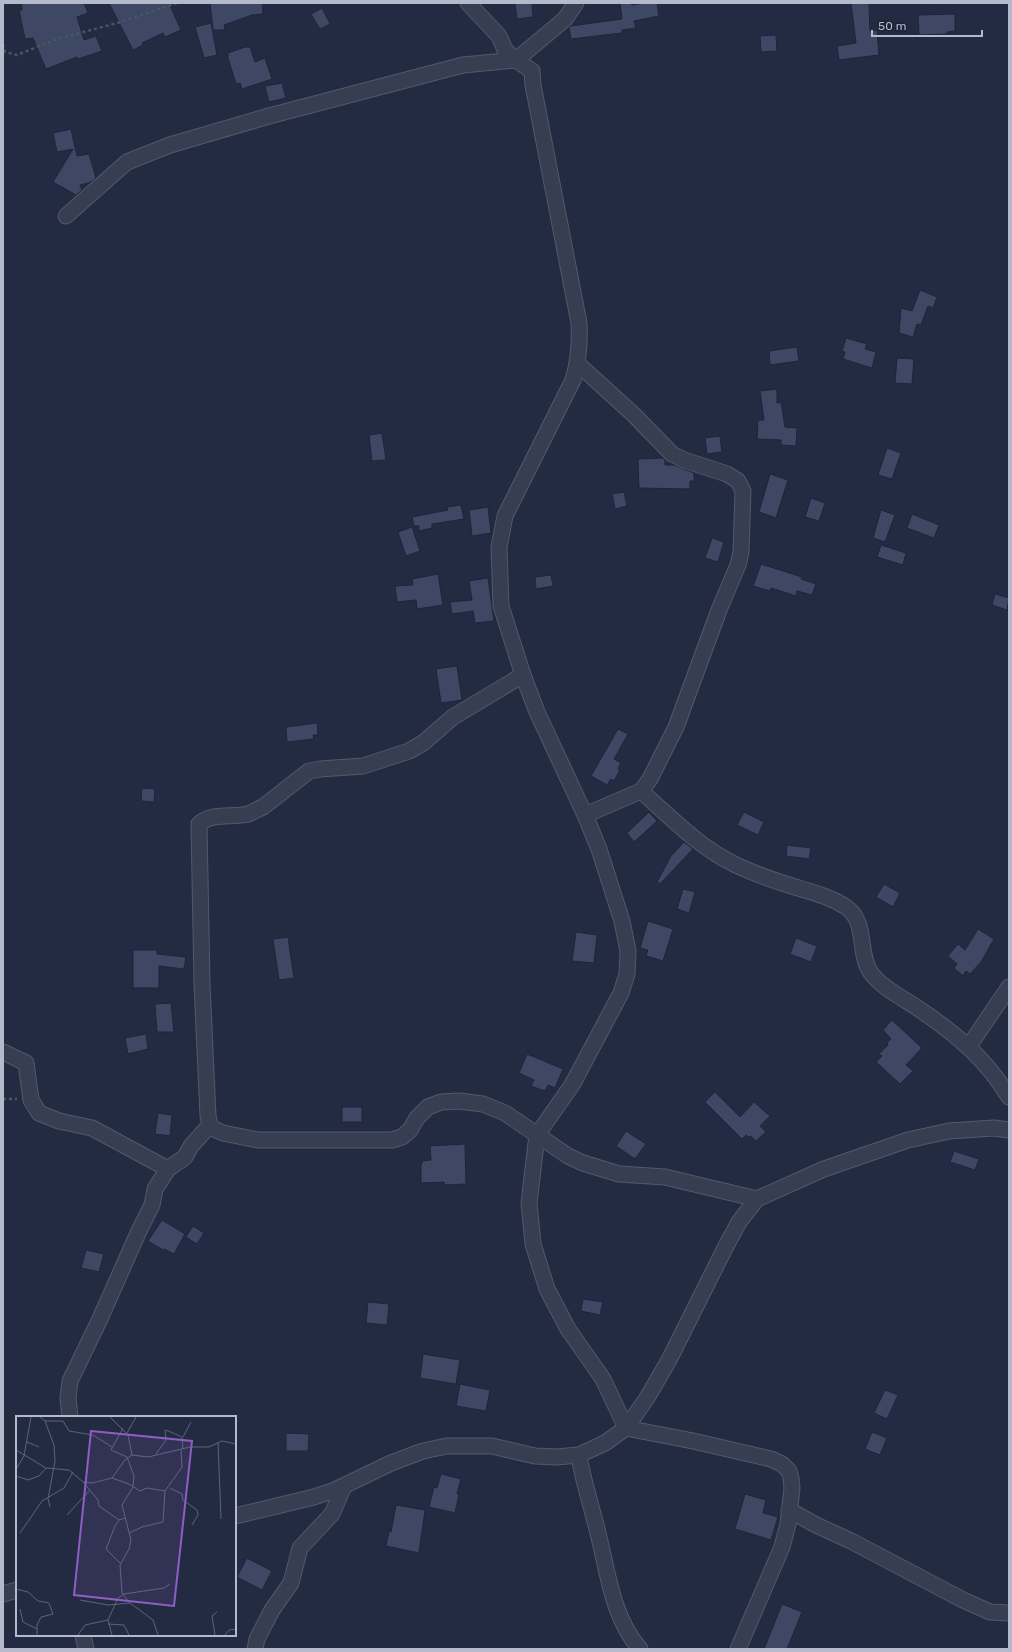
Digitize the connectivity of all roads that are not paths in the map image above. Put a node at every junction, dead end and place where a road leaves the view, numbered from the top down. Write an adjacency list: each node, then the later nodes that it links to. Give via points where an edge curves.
1 (468, 3): 3 (street, via 499,36 505,50)
2 (576, 3): 3 (street, via 565,19)
3 (516, 60): 4 (street, via 463,65 268,116 170,145 127,162); 5 (street, via 532,71 532,85 579,323)
4 (66, 216)
5 (578, 364): 6 (street, via 573,380 505,516 499,547 501,606); 7 (street, via 672,454 727,474 738,481 743,491 741,552 738,565 676,727 650,779)
6 (523, 676): 8 (street); 13 (street, via 453,718 410,751 363,766 309,771 255,811 248,814 210,817 199,824 202,984)
7 (641, 791): 8 (street); 10 (street, via 706,848 735,865 845,906 855,916 860,929 870,972 880,983 950,1030)
8 (585, 815): 15 (street, via 599,849 622,921 628,951 627,974 621,993 572,1085)
9 (1009, 987): 10 (street)
10 (969, 1046): 12 (street, via 987,1065)
11 (3, 1052): 16 (street, via 26,1063 31,1100 39,1113 59,1121 92,1128)
12 (1009, 1097)
13 (210, 1125): 15 (street, via 214,1130 258,1140 392,1140 402,1137 410,1130 428,1107 441,1102 459,1101 483,1104 505,1113); 16 (street, via 191,1146 185,1157)
14 (1009, 1130): 17 (street, via 994,1128 949,1131 908,1140 824,1169)
15 (537, 1135): 17 (street, via 568,1156 619,1174 665,1177); 19 (street, via 529,1203 533,1244 547,1289 568,1328 603,1379)
16 (168, 1169): 18 (street, via 155,1189 152,1205 70,1381)
17 (757, 1199): 19 (street, via 736,1229 669,1360)
18 (70, 1416)
19 (626, 1428): 20 (street, via 605,1443); 22 (street, via 771,1459 782,1464 789,1471 791,1478)
20 (579, 1456): 21 (street, via 535,1456 492,1446 447,1446 391,1462); 28 (street, via 615,1604 625,1627)
21 (344, 1486): 23 (street, via 314,1497); 30 (street, via 332,1514 300,1548 291,1583 269,1616 257,1639)
22 (789, 1510): 26 (street, via 963,1600 990,1612); 31 (street, via 782,1546)
23 (236, 1516)
24 (16, 1590): 25 (street)
25 (3, 1594)
26 (1009, 1613)
27 (83, 1636): 29 (street)
28 (639, 1648)
29 (86, 1649)
30 (256, 1649)
31 (738, 1649)

